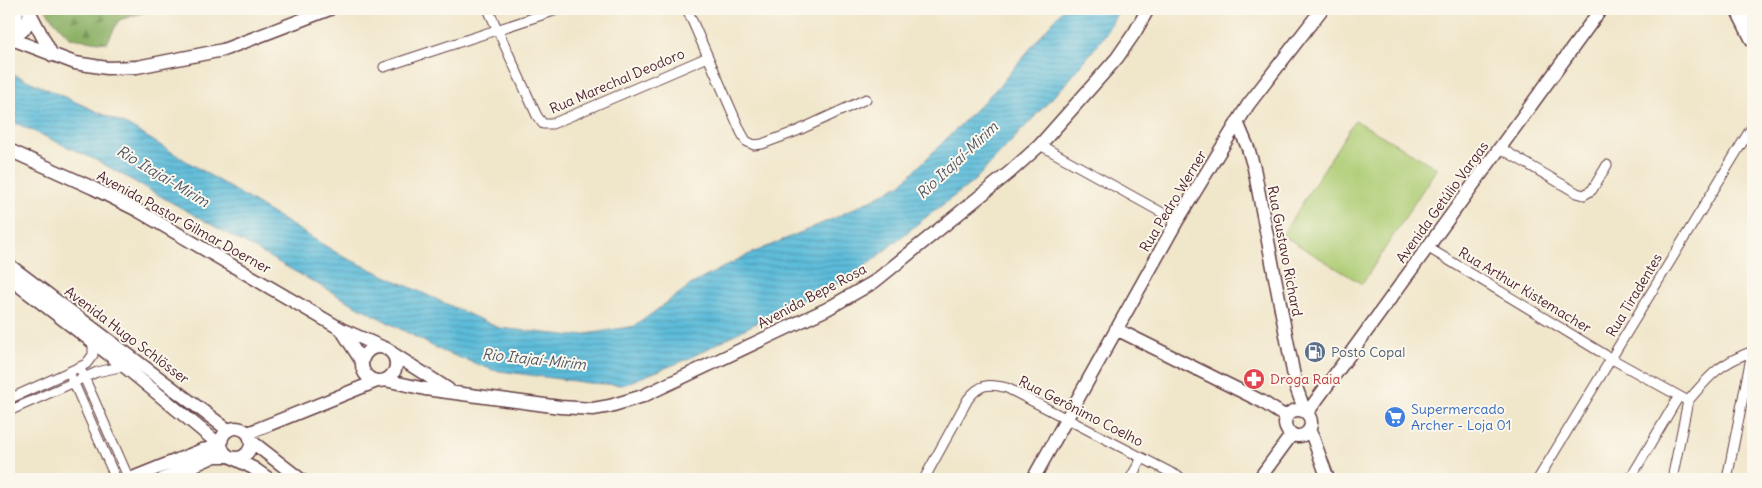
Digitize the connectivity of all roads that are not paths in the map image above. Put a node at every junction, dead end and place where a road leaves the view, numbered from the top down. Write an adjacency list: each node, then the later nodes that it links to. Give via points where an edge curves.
1 (330, 9): 13 (main road, via 223,50 137,67 91,67)
2 (488, 9): 10 (street, Rua Marechal Deodoro)
3 (560, 9): 10 (street)
4 (687, 9): 14 (street)
5 (1148, 9): 19 (main road, Avenida Bepe Rosa, via 1117,58)
6 (1322, 9): 17 (main road, Rua Pedro Werner)
7 (1602, 9): 20 (main road, Avenida Getúlio Vargas)
8 (1738, 9): 12 (main road)
9 (25, 10): 11 (main road); 13 (main road)
10 (498, 30): 14 (street, Rua Marechal Deodoro, via 537,116 547,125); 15 (street)
11 (9, 36): 13 (main road)
12 (1753, 39)
13 (52, 55)
14 (708, 57): 16 (street, via 741,132 746,141 754,145 797,131)
15 (384, 67)
16 (866, 99)
17 (1238, 122): 23 (main road, Rua Pedro Werner); 46 (main road, Rua Gustavo Richard, via 1254,168 1296,387 1303,406 1307,408)
18 (1753, 125): 32 (street, Rua Tiradentes)
19 (1040, 145): 23 (street); 40 (main road, Avenida Bepe Rosa, via 867,286 643,396 610,406 579,409)
20 (1500, 148): 22 (street, via 1584,195 1592,190); 24 (main road, Avenida Getúlio Vargas)
21 (9, 150): 27 (main road, Avenida Pastor Gilmar Doerner, via 137,210)
22 (1607, 165)
23 (1177, 221): 28 (main road, Rua Pedro Werner)
24 (1427, 247): 32 (street, Rua Arthur Kistemacher); 46 (main road, Avenida Getúlio Vargas)
25 (9, 265): 48 (main road, Avenida Hugo Schlösser)
26 (9, 278): 29 (main road, Avenida Hugo Schlösser)
27 (341, 329): 30 (main road, Avenida Pastor Gilmar Doerner); 33 (main road, Avenida Pastor Gilmar Doerner)
28 (1116, 329): 46 (main road, via 1260,401); 47 (main road, Rua Pedro Werner)
29 (93, 341): 34 (main road, Avenida Hugo Schlösser); 35 (street, via 92,355)
30 (387, 350): 33 (main road, via 371,349 363,357); 38 (main road, via 396,361 389,378); 40 (main road, Avenida Bepe Rosa)
31 (1753, 352): 44 (street, via 1710,374); 68 (street)
32 (1612, 359): 42 (street, Rua Arthur Kistemacher); 65 (street, Rua Tiradentes)
33 (362, 365): 38 (main road, via 367,377); 41 (main road, via 354,382)
34 (124, 366): 37 (street); 52 (main road, Avenida Hugo Schlösser)
35 (80, 368): 36 (street); 37 (street)
36 (69, 372): 39 (street); 43 (street)
37 (84, 378): 39 (street); 55 (street)
38 (381, 380): 40 (main road, Avenida Bepe Rosa); 41 (main road)
39 (73, 382): 45 (street); 54 (street)
40 (452, 392)
41 (340, 396): 51 (main road)
42 (1679, 396): 44 (street, Rua Arthur Kistemacher); 66 (street)
43 (9, 399)
44 (1688, 401): 67 (street)
45 (9, 411)
46 (1300, 412): 49 (main road, via 1311,423); 50 (main road, via 1286,427)
47 (1067, 419): 53 (street, Rua Gerônimo Coelho); 59 (street, Rua Gerônimo Coelho, via 1007,388 995,385 980,388 968,399); 60 (main road, Rua Pedro Werner)
48 (228, 430): 51 (main road, via 244,430); 52 (main road, via 222,436)
49 (1309, 430): 50 (main road, via 1301,436); 64 (main road)
50 (1292, 434): 63 (main road)
51 (249, 437): 52 (main road, via 251,446 247,454 240,458); 58 (main road)
52 (226, 452): 55 (main road, via 202,450); 56 (main road); 57 (main road, Avenida Hugo Schlösser)
53 (1142, 458): 61 (street); 62 (street, Rua Gerônimo Coelho)
54 (116, 479)
55 (129, 479)
56 (163, 479)
57 (269, 479)
58 (300, 479)
59 (924, 479)
60 (1033, 479)
61 (1130, 479)
62 (1183, 479)
63 (1259, 479)
64 (1328, 479)
65 (1538, 479)
66 (1630, 479)
67 (1672, 479)
68 (1727, 479)

